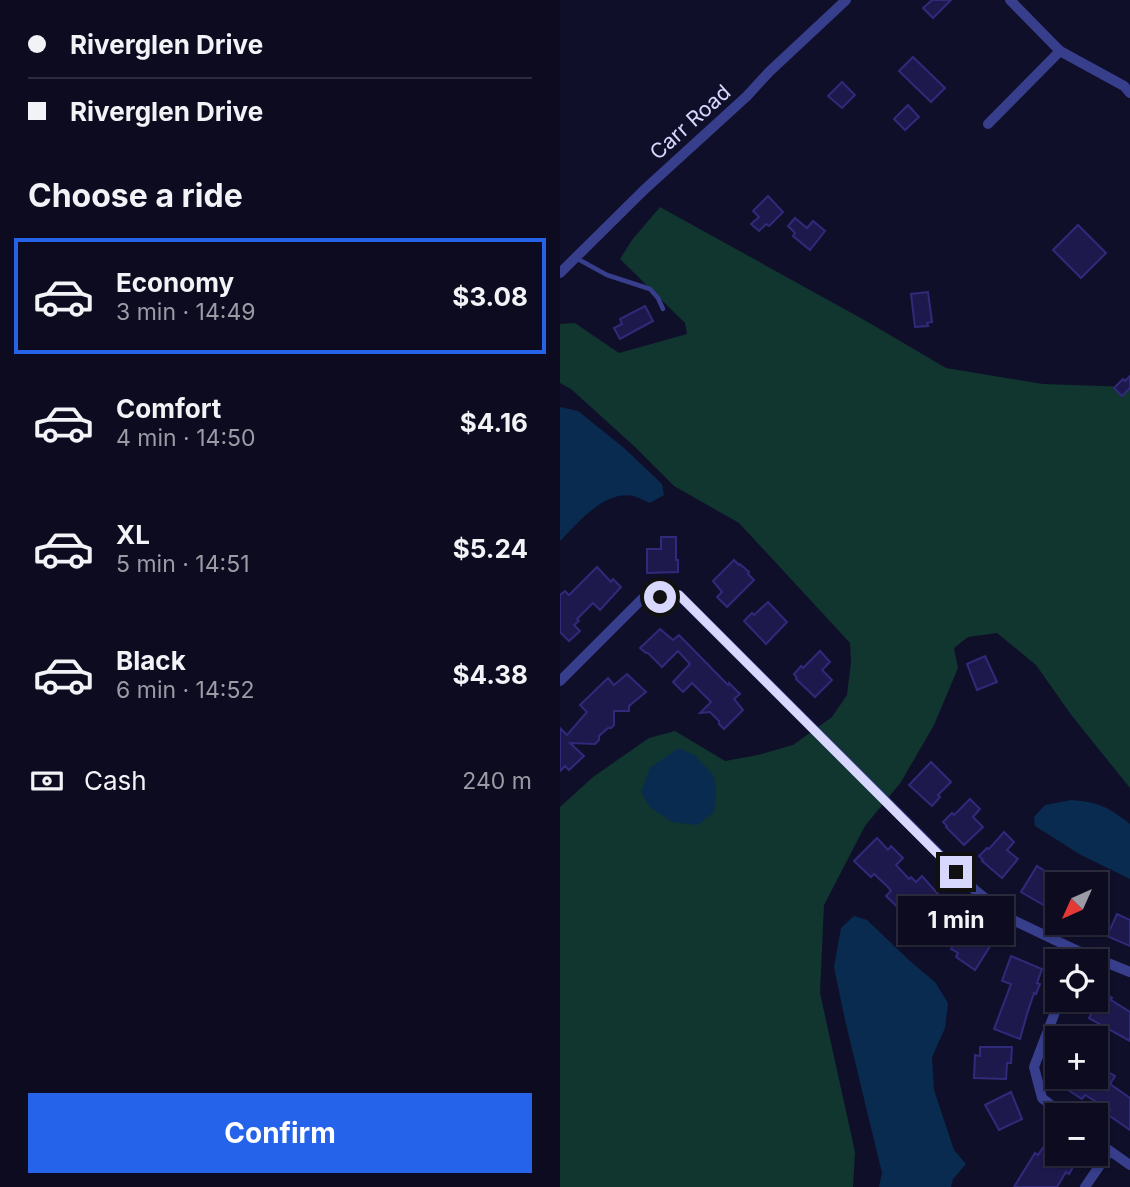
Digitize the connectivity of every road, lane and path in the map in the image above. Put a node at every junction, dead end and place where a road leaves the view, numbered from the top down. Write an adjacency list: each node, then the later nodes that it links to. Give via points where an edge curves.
1 (846, 0): 6 (street, Carr Road)
2 (1010, 0): 3 (street)
3 (1060, 51): 4 (street); 5 (street)
4 (1130, 93)
5 (988, 124)
6 (575, 257): 7 (street, Carr Road); 8 (lane, via 607,275 650,289)
7 (560, 272)
8 (663, 309)
9 (560, 681): 10 (street, via 642,599 679,595 975,891)
10 (1064, 949)
11 (1108, 965): 12 (street)
12 (1130, 972)
13 (1055, 1012): 14 (street, via 1034,1067 1042,1098)
14 (1048, 1103)
15 (1109, 1152): 16 (street); 17 (street)
16 (1130, 1165)
17 (1085, 1187)

